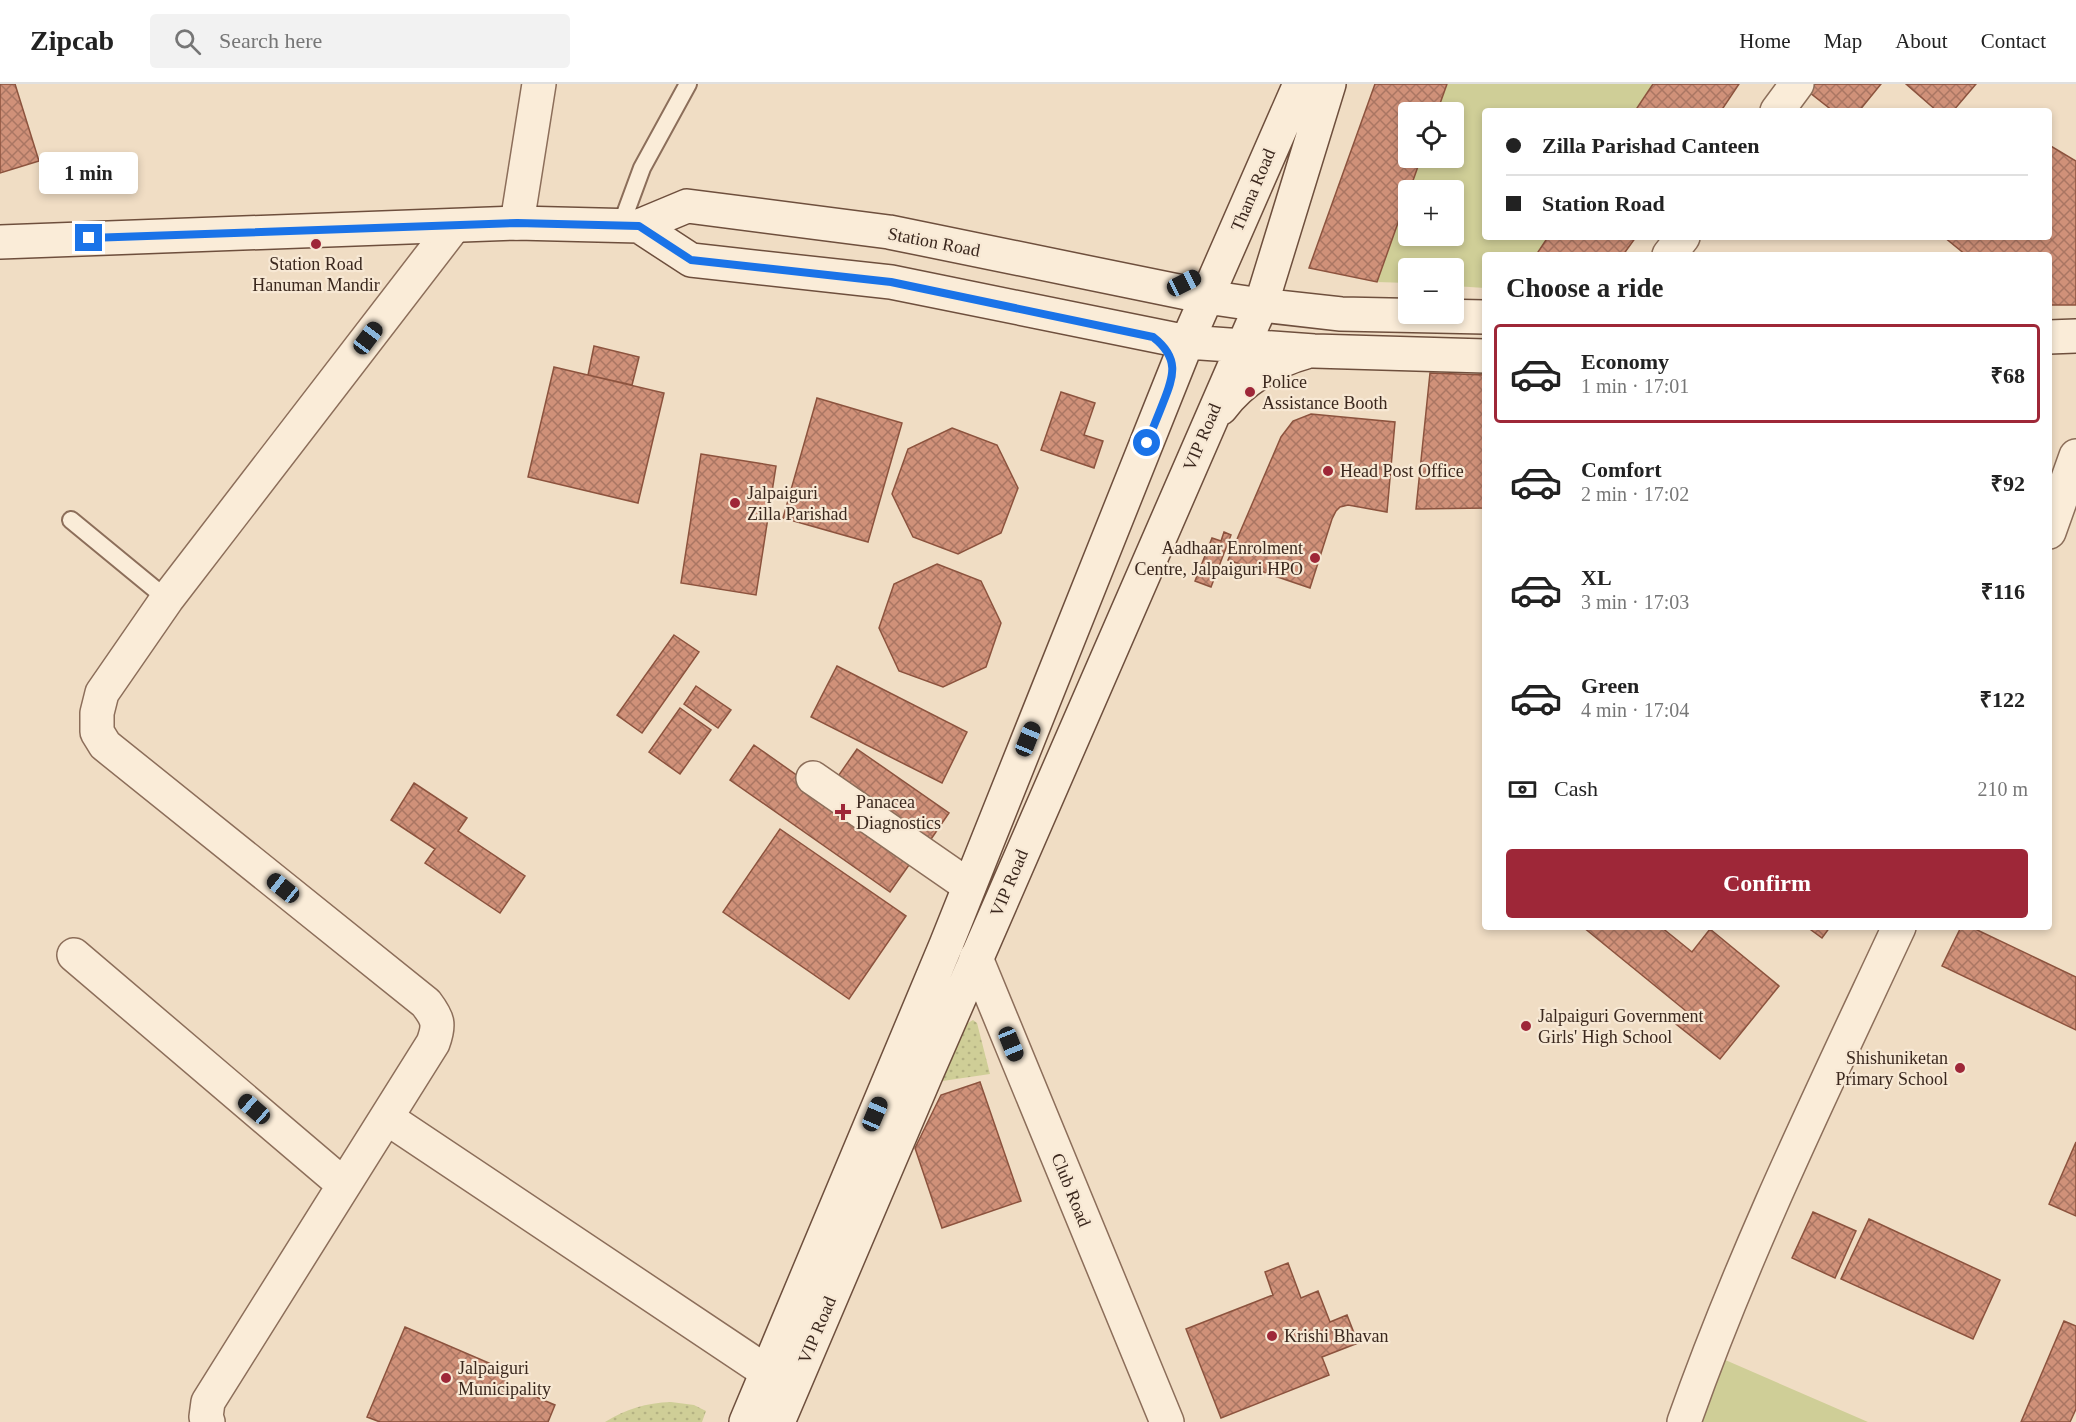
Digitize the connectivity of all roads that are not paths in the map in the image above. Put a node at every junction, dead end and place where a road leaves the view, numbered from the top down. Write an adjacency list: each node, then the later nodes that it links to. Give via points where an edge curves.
1 (539, 84): 7 (street)
2 (688, 84): 9 (lane, via 642,168)
3 (1299, 84): 12 (street, Thana Road)
4 (1329, 84): 14 (street, Thana Road)
5 (1797, 84): 6 (street)
6 (1779, 108)
7 (517, 223): 8 (street, Station Road); 9 (street, Station Road)
8 (454, 226): 11 (street, Station Road); 30 (street)
9 (630, 226): 15 (street, Station Road, via 687,207 889,232); 19 (street, via 691,260 891,282)
10 (1681, 240): 13 (street)
11 (0, 242)
12 (1228, 249): 15 (street, via 1195,277); 16 (street, Thana Road)
13 (1671, 252)
14 (1276, 256): 16 (street, Thana Road); 17 (street, via 1275,280 1281,292 1301,309)
15 (1164, 288): 16 (street, Station Road)
16 (1233, 300): 17 (street, Station Road); 22 (street); 22 (street)
17 (1314, 311): 18 (street, Station Road)
18 (1482, 317)
19 (1142, 333): 22 (street); 25 (street, via 1161,343 1173,365)
20 (2076, 336): 21 (street)
21 (2052, 337)
22 (1214, 344): 23 (street); 25 (street, VIP Road); 26 (street, VIP Road)
23 (1314, 351): 24 (street); 26 (street, via 1291,356 1251,378 1227,399)
24 (1482, 356)
25 (1173, 379): 32 (street, VIP Road)
26 (1196, 452): 36 (street, VIP Road)
27 (2076, 456): 29 (street)
28 (71, 520): 30 (lane)
29 (2052, 524)
30 (167, 599): 37 (street, via 102,693 97,732 105,745 426,1003 436,1016 438,1030 433,1043)
31 (813, 778): 32 (street)
32 (969, 886): 34 (street, VIP Road)
33 (1898, 930): 44 (street, via 1799,1142 1712,1344)
34 (946, 945): 36 (street); 39 (street, VIP Road)
35 (74, 955): 38 (street)
36 (976, 958): 42 (street, VIP Road); 43 (street, Club Road)
37 (387, 1118): 38 (street); 39 (street)
38 (344, 1185): 40 (street, via 208,1402)
39 (767, 1371): 41 (street, VIP Road)
40 (208, 1422)
41 (746, 1422)
42 (778, 1422)
43 (1167, 1422)
44 (1684, 1422)

